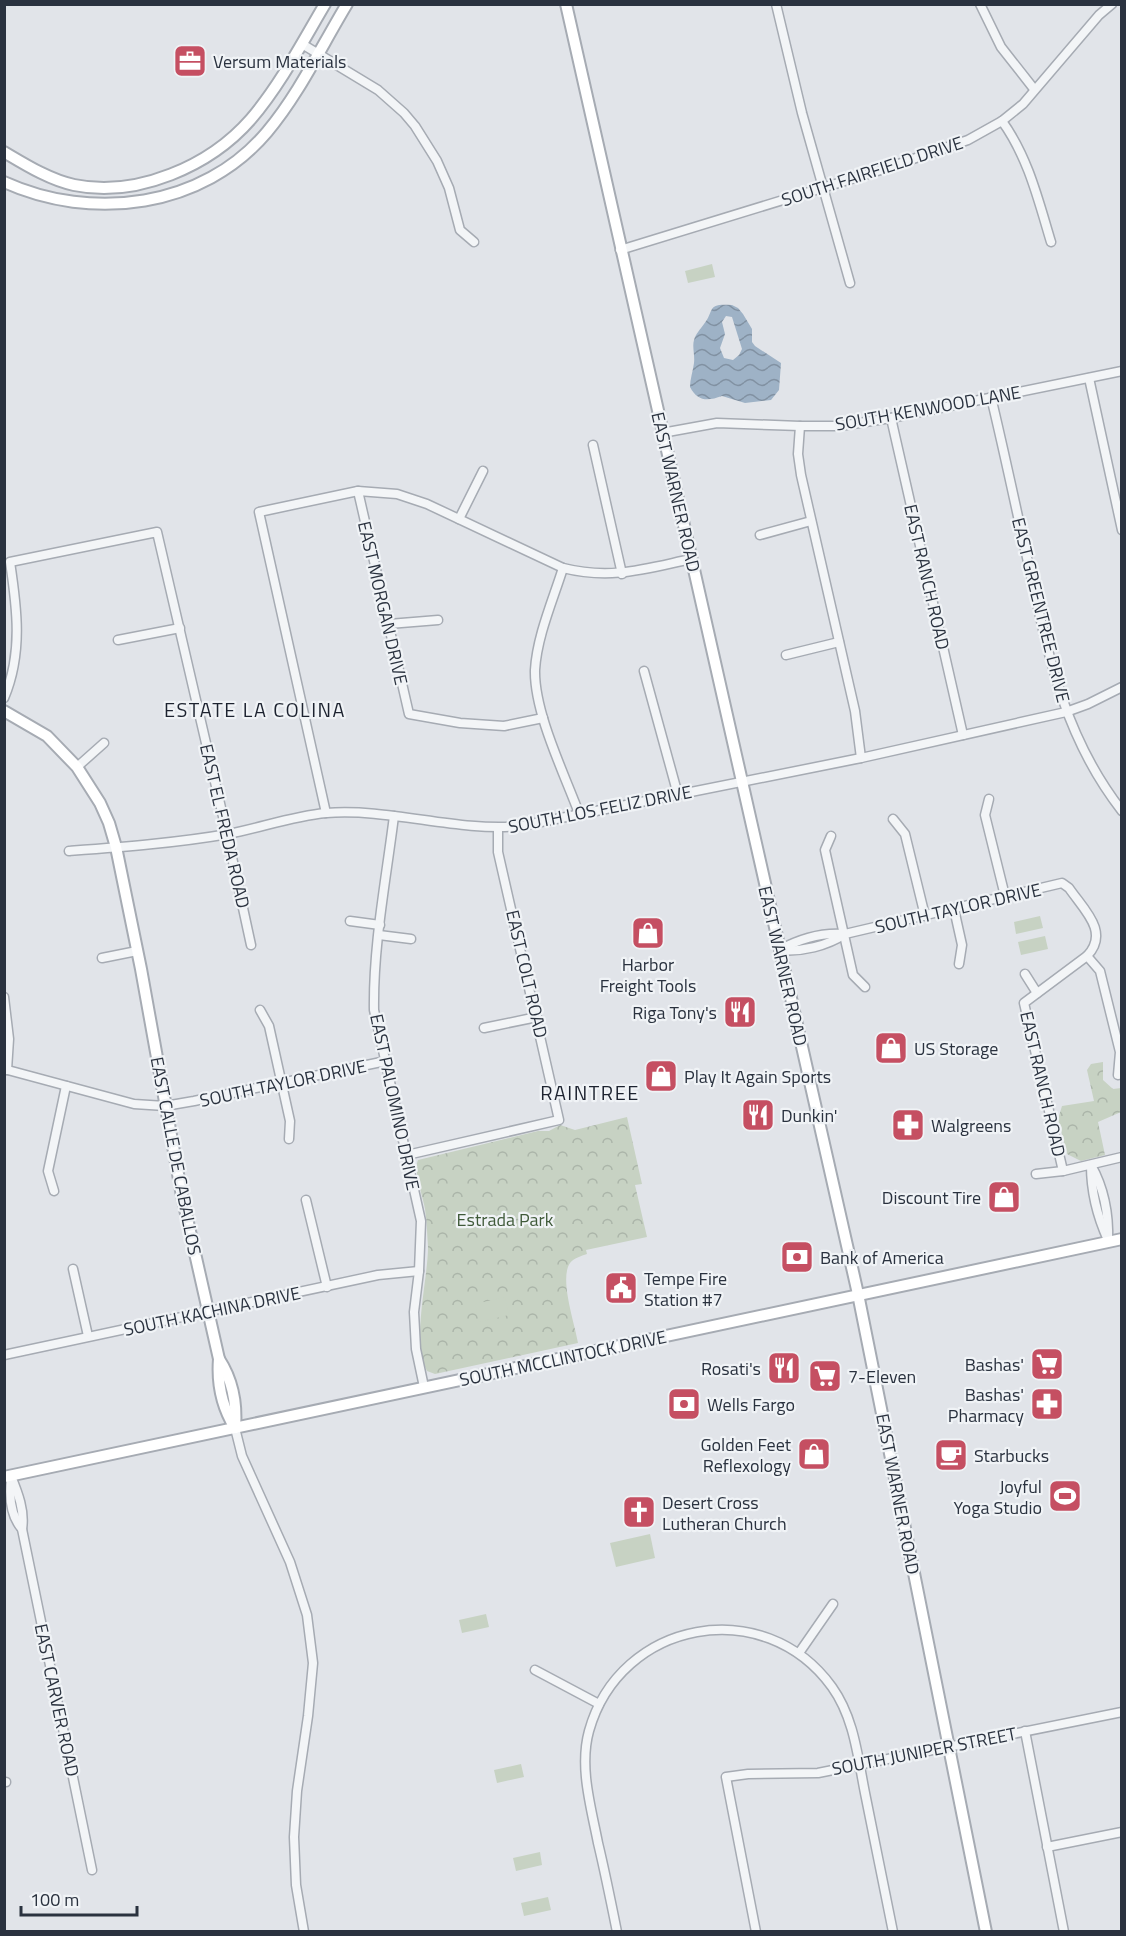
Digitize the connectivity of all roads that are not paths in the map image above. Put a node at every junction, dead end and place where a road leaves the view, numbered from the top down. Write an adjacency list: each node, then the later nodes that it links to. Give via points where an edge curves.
1 (325, 4): 9 (main road)
2 (347, 4): 10 (main road)
3 (559, 4): 8 (main road)
4 (566, 4): 8 (main road, EAST WARNER ROAD)
5 (776, 4): 15 (street)
6 (980, 4): 11 (street, via 1001,48)
7 (1112, 4): 11 (street, SOUTH FAIRFIELD DRIVE)
8 (571, 26): 18 (main road, EAST WARNER ROAD)
9 (302, 44): 10 (street); 13 (main road, via 249,121 204,158 158,179 123,186 74,185)
10 (319, 54): 14 (main road, via 282,112 251,149 230,167 194,186 153,199 103,205 70,203); 16 (street, via 378,90 415,126 449,188 460,230)
11 (1034, 89): 12 (street, SOUTH FAIRFIELD DRIVE)
12 (1002, 121): 15 (street, SOUTH FAIRFIELD DRIVE, via 930,155); 17 (street, via 1031,174)
13 (4, 152)
14 (4, 182)
15 (824, 187): 18 (street, SOUTH FAIRFIELD DRIVE); 19 (street)
16 (474, 242)
17 (1051, 242)
18 (620, 250): 25 (main road, EAST WARNER ROAD)
19 (850, 283)
20 (1122, 371): 21 (street, SOUTH KENWOOD LANE)
21 (1089, 378): 22 (street, SOUTH KENWOOD LANE); 31 (street)
22 (992, 397): 23 (street, SOUTH KENWOOD LANE); 46 (street, EAST GREENTREE DRIVE, via 1048,656)
23 (891, 418): 24 (street, SOUTH KENWOOD LANE, via 840,426); 48 (street, EAST RANCH ROAD)
24 (800, 426): 25 (street, SOUTH KENWOOD LANE, via 717,423); 30 (street, via 798,454)
25 (662, 433): 33 (main road, EAST WARNER ROAD)
26 (593, 445): 35 (street)
27 (483, 471): 29 (street)
28 (358, 491): 29 (street, via 397,495); 37 (street, EAST MORGAN DRIVE); 56 (street, via 259,512)
29 (459, 519): 34 (street)
30 (812, 521): 32 (street); 40 (street)
31 (1122, 530)
32 (760, 535)
33 (691, 560): 35 (street); 52 (main road, EAST WARNER ROAD)
34 (563, 568): 35 (street); 47 (street, via 535,668)
35 (622, 574)
36 (438, 620): 37 (street)
37 (388, 624): 47 (street, EAST MORGAN DRIVE, via 408,714 504,726)
38 (180, 628): 39 (street); 44 (street, EAST EL FREDA ROAD, via 157,532 10,562 17,611 17,650); 61 (street, EAST EL FREDA ROAD)
39 (118, 640)
40 (839, 642): 41 (street); 50 (street)
41 (786, 655)
42 (644, 670): 53 (street)
43 (1122, 687): 46 (street, SOUTH LOS FELIZ DRIVE)
44 (4, 698)
45 (4, 711): 51 (main road, EAST CALLE DE CABALLOS, via 47,736)
46 (1066, 711): 48 (street, SOUTH LOS FELIZ DRIVE); 55 (street, EAST GREENTREE DRIVE, via 1096,775)
47 (543, 718): 58 (street)
48 (963, 735): 50 (street, SOUTH LOS FELIZ DRIVE)
49 (104, 743): 51 (street)
50 (861, 758): 52 (street, SOUTH LOS FELIZ DRIVE)
51 (76, 767): 63 (main road, EAST CALLE DE CABALLOS, via 100,803)
52 (741, 781): 53 (street, SOUTH LOS FELIZ DRIVE); 74 (main road, EAST WARNER ROAD)
53 (678, 795): 58 (street, SOUTH LOS FELIZ DRIVE)
54 (989, 799): 65 (street, via 985,815)
55 (1122, 811)
56 (326, 813): 57 (street, SOUTH LOS FELIZ DRIVE); 61 (street, SOUTH LOS FELIZ DRIVE)
57 (394, 816): 60 (street, SOUTH LOS FELIZ DRIVE); 69 (street, EAST PALOMINO DRIVE)
58 (580, 816): 60 (street, SOUTH LOS FELIZ DRIVE)
59 (893, 819): 67 (street, via 905,834)
60 (498, 828): 84 (street, EAST COLT ROAD, via 498,852)
61 (228, 834): 63 (street, SOUTH LOS FELIZ DRIVE); 73 (street, EAST EL FREDA ROAD)
62 (831, 836): 71 (street, via 825,850)
63 (117, 847): 64 (street, SOUTH LOS FELIZ DRIVE); 75 (main road, EAST CALLE DE CABALLOS)
64 (69, 850)
65 (1005, 896): 66 (street, SOUTH TAYLOR DRIVE); 76 (street, SOUTH TAYLOR DRIVE, via 1062,883 1069,888 1097,930 1097,942)
66 (954, 909): 67 (street, SOUTH TAYLOR DRIVE); 78 (street, via 962,945)
67 (925, 916): 71 (street, SOUTH TAYLOR DRIVE)
68 (350, 921): 69 (street)
69 (380, 925): 70 (street, EAST PALOMINO DRIVE)
70 (379, 934): 72 (street); 86 (street, EAST PALOMINO DRIVE, via 374,1011)
71 (845, 934): 74 (street, SOUTH TAYLOR DRIVE, via 821,935); 80 (street, via 854,975)
72 (411, 939)
73 (251, 945)
74 (779, 950): 105 (main road, EAST WARNER ROAD)
75 (137, 951): 77 (street); 91 (main road, EAST CALLE DE CABALLOS)
76 (1087, 956): 81 (street, EAST RANCH ROAD); 88 (street, via 1100,971 1120,1052)
77 (102, 958)
78 (959, 964)
79 (1025, 974): 81 (street)
80 (865, 987)
81 (1037, 993): 96 (street, EAST RANCH ROAD, via 1024,1003)
82 (4, 997): 87 (street, via 9,1039)
83 (260, 1010): 89 (street, via 269,1026)
84 (537, 1017): 85 (street); 93 (street, EAST COLT ROAD, via 559,1120)
85 (484, 1028)
86 (386, 1062): 89 (street, SOUTH TAYLOR DRIVE); 93 (street, EAST PALOMINO DRIVE)
87 (6, 1069): 90 (street, SOUTH TAYLOR DRIVE)
88 (1118, 1075)
89 (281, 1083): 91 (street, SOUTH TAYLOR DRIVE); 92 (street, via 290,1121)
90 (66, 1086): 91 (street, SOUTH TAYLOR DRIVE, via 116,1100); 98 (street, via 48,1171)
91 (165, 1106): 106 (main road, EAST CALLE DE CABALLOS)
92 (289, 1138)
93 (407, 1155): 103 (street, EAST PALOMINO DRIVE, via 421,1221)
94 (1122, 1157): 95 (street)
95 (1091, 1165): 96 (street); 101 (street, EAST RANCH ROAD, via 1091,1182)
96 (1063, 1171): 97 (street)
97 (1036, 1174)
98 (54, 1191)
99 (306, 1200): 104 (street)
100 (1122, 1239): 101 (main road, SOUTH MCCLINTOCK DRIVE)
101 (1108, 1242): 105 (main road, SOUTH MCCLINTOCK DRIVE)
102 (73, 1269): 107 (street)
103 (419, 1271): 104 (street, SOUTH KACHINA DRIVE, via 378,1275); 109 (street, EAST PALOMINO DRIVE, via 414,1312)
104 (327, 1287): 106 (street, SOUTH KACHINA DRIVE)
105 (858, 1294): 109 (main road, SOUTH MCCLINTOCK DRIVE); 118 (main road, EAST WARNER ROAD)
106 (208, 1311): 107 (street, SOUTH KACHINA DRIVE); 110 (main road, EAST CALLE DE CABALLOS, via 225,1412)
107 (88, 1336): 108 (street, SOUTH KACHINA DRIVE)
108 (4, 1355)
109 (424, 1388): 110 (main road, SOUTH MCCLINTOCK DRIVE)
110 (235, 1428): 111 (main road, SOUTH MCCLINTOCK DRIVE); 123 (street, via 242,1456 290,1562 307,1615 313,1663 294,1837 296,1885)
111 (8, 1477): 122 (street, EAST CARVER ROAD)
112 (833, 1604): 113 (street)
113 (799, 1653): 115 (street, via 769,1638 735,1629 699,1632 669,1640 644,1653 619,1675); 119 (street, via 831,1686 851,1720)
114 (535, 1670): 115 (street)
115 (599, 1704): 124 (street, via 585,1760)
116 (1122, 1712): 117 (street, SOUTH JUNIPER STREET)
117 (1025, 1731): 118 (street, SOUTH JUNIPER STREET); 121 (street)
118 (948, 1747): 119 (street, SOUTH JUNIPER STREET); 127 (main road, EAST WARNER ROAD)
119 (859, 1764): 125 (street, SOUTH JUNIPER STREET, via 818,1773 726,1777); 126 (street)
120 (1122, 1832): 121 (street)
121 (1047, 1848): 128 (street)
122 (92, 1870)
123 (304, 1932)
124 (617, 1932)
125 (756, 1932)
126 (893, 1932)
127 (986, 1932)
128 (1064, 1932)

